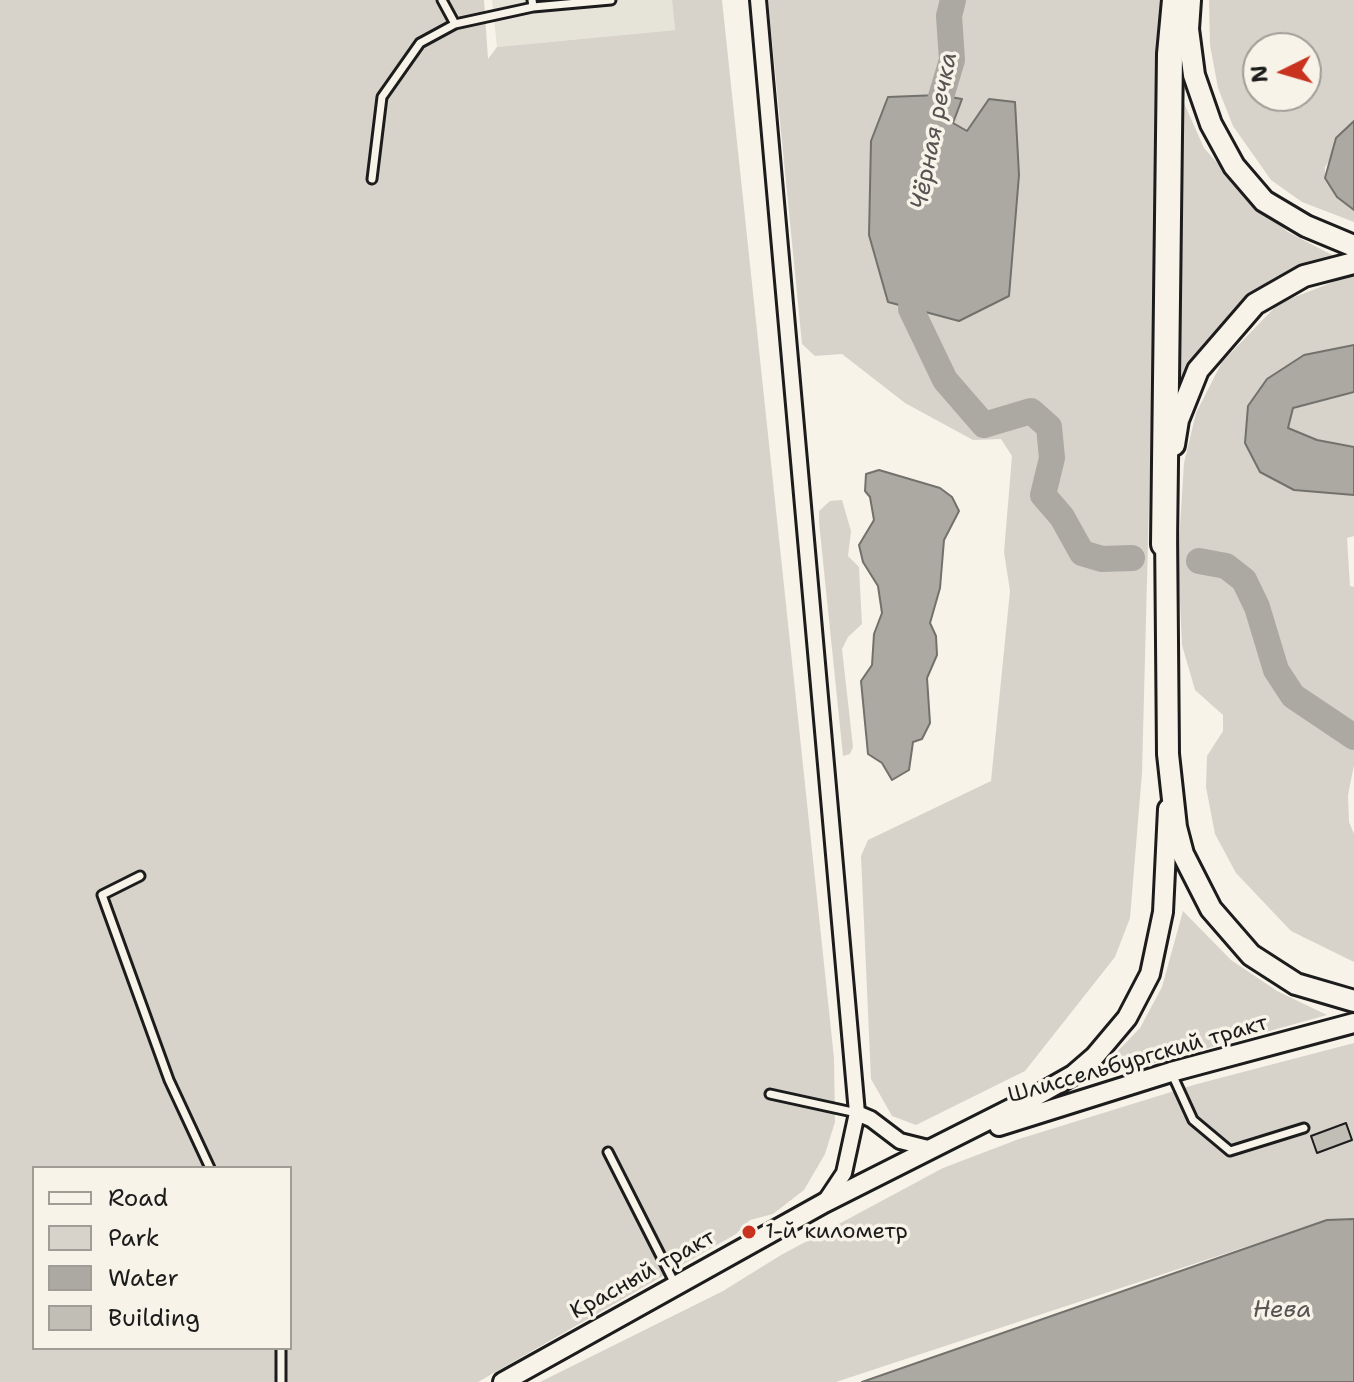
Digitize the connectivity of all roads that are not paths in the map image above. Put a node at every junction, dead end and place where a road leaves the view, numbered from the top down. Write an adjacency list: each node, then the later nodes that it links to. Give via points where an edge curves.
1 (442, 0): 7 (lane)
2 (611, 0): 6 (lane)
3 (758, 0): 18 (street)
4 (1175, 0): 11 (highway)
5 (1190, 0): 9 (main road, via 1194,75 1211,124 1234,166 1264,201)
6 (533, 3): 7 (lane)
7 (455, 24): 8 (lane, via 420,43 382,97)
8 (372, 179)
9 (1354, 246)
10 (1354, 263): 11 (main road, via 1304,276 1255,304 1198,370 1178,420)
11 (1164, 544): 12 (main road)
12 (1168, 754): 14 (main road, via 1183,854 1199,891 1228,933 1296,984); 20 (main road, via 1163,912 1140,997 1114,1037 1073,1075)
13 (140, 876): 22 (lane, via 102,895 169,1080)
14 (1354, 1001)
15 (1354, 1023): 16 (main road, Шлиссельбургский тракт)
16 (1171, 1072): 19 (lane, via 1193,1120 1230,1151); 20 (main road, Шлиссельбургский тракт)
17 (770, 1094): 18 (lane)
18 (857, 1113): 20 (street, via 900,1141); 23 (street, via 844,1173)
19 (1304, 1128)
20 (934, 1148): 23 (main road, Красный тракт)
21 (608, 1152): 24 (lane)
22 (209, 1166)
23 (824, 1203): 24 (main road, Красный тракт)
24 (675, 1284): 27 (main road, Красный тракт)
25 (281, 1350): 26 (lane)
26 (281, 1382)
27 (503, 1382)

